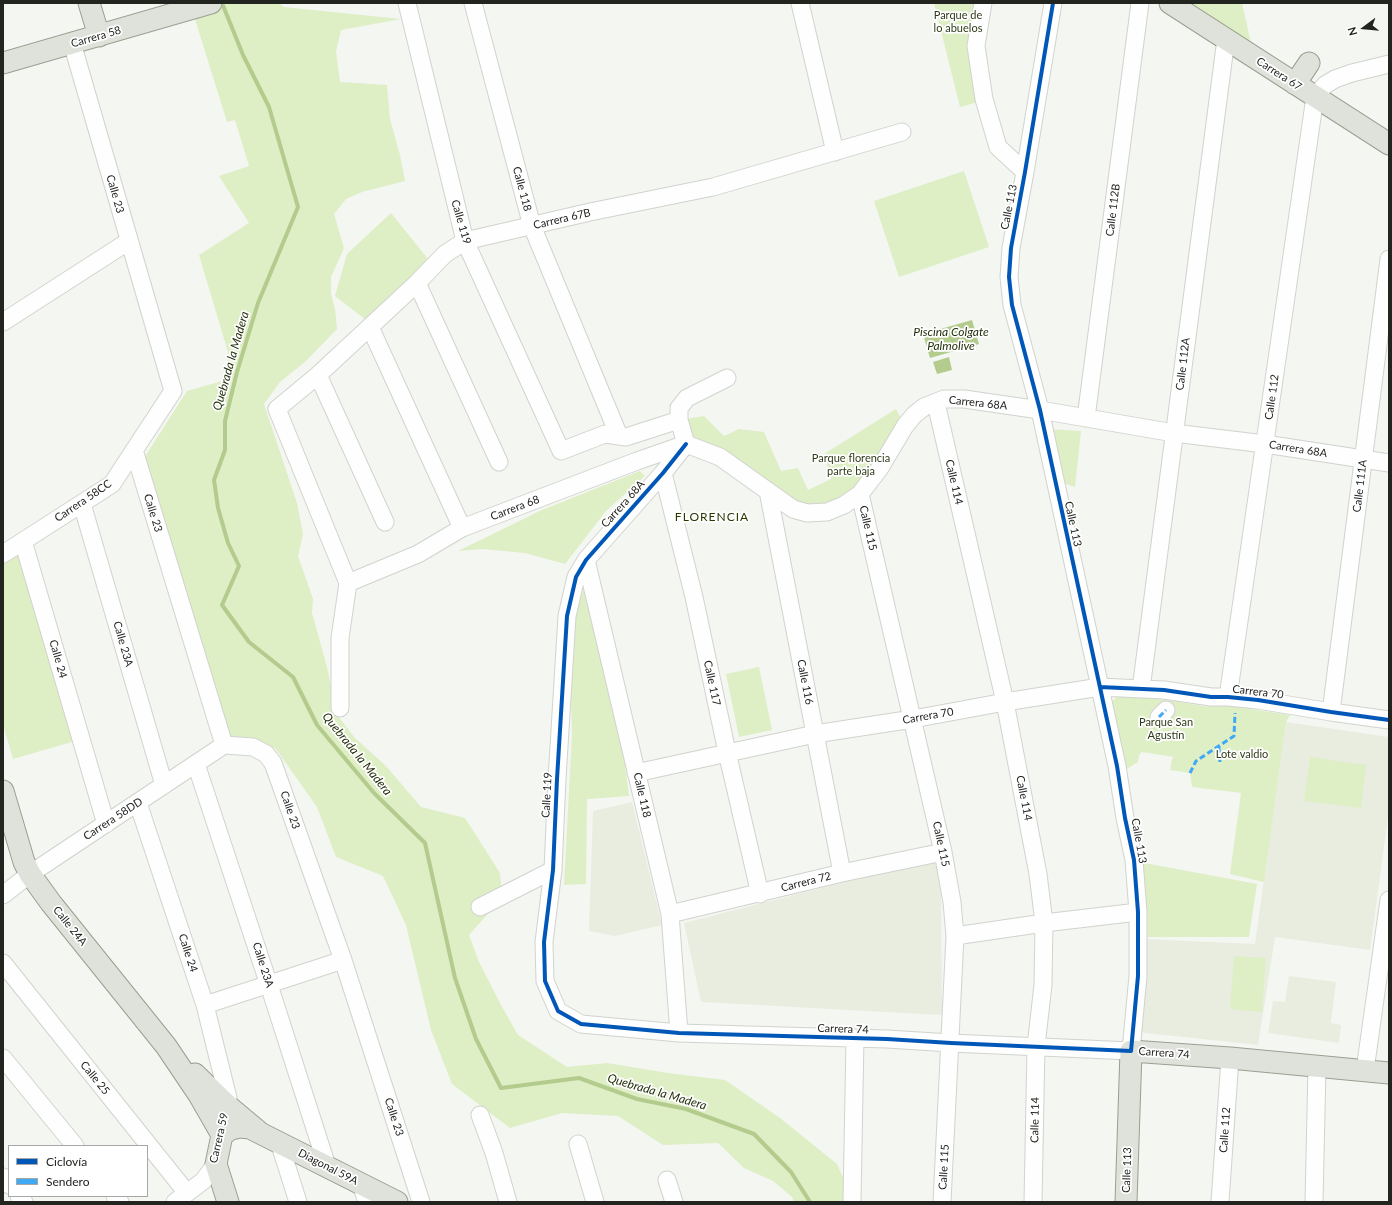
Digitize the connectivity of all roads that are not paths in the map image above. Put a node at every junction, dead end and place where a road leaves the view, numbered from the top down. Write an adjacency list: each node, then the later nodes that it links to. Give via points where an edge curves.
1 (89, 3): 10 (main road)
2 (212, 3): 10 (main road, Carrera 58)
3 (407, 3): 24 (street, Calle 119)
4 (473, 3): 22 (street, Calle 118)
5 (800, 3): 20 (street)
6 (983, 3): 21 (street, via 976,46 984,100 998,147)
7 (1053, 3): 21 (street, Calle 113)
8 (1140, 3): 35 (street, Calle 112B)
9 (1170, 3): 11 (main road, Carrera 67)
10 (99, 36): 12 (main road, Carrera 58)
11 (1226, 39): 16 (main road, Carrera 67); 36 (street, Calle 112A)
12 (72, 43): 14 (main road, Carrera 58); 23 (street, Calle 23)
13 (1302, 60): 16 (main road)
14 (3, 63)
15 (1389, 64): 17 (street, via 1335,79 1325,85)
16 (1290, 80): 17 (main road, Carrera 67)
17 (1315, 97): 19 (main road, Carrera 67); 39 (street, Calle 112)
18 (902, 132): 20 (street, Carrera 67B)
19 (1389, 144)
20 (835, 152): 22 (street, Carrera 67B, via 714,186)
21 (1025, 172): 33 (street, Calle 113, via 1011,248 1009,277 1012,305)
22 (532, 226): 24 (street, Carrera 67B); 37 (street, Calle 118)
23 (129, 241): 27 (street); 31 (street, Calle 23)
24 (465, 241): 26 (street, Carrera 67B, via 445,254); 37 (street, Calle 119, via 561,451 605,434)
25 (1389, 259): 41 (street, Calle 111A)
26 (417, 283): 28 (street, Carrera 67B); 42 (street)
27 (3, 322)
28 (370, 327): 29 (street, Carrera 67B); 49 (street)
29 (318, 375): 48 (street); 54 (street, Carrera 67B, via 277,409)
30 (727, 378): 34 (street, via 687,398)
31 (173, 392): 40 (street, Carrera 58CC)
32 (936, 402): 33 (street, Carrera 68A, via 944,399 964,399); 46 (street, Carrera 68A, via 914,415); 58 (street, Calle 114)
33 (1040, 410): 35 (street, Carrera 68A); 55 (street, Calle 113)
34 (679, 414): 37 (street, via 626,437); 38 (street)
35 (1086, 418): 36 (street, Carrera 68A)
36 (1174, 433): 39 (street, Carrera 68A); 56 (street, Calle 112A)
37 (619, 436)
38 (686, 444): 44 (street, Carrera 68A); 45 (street, Carrera 68A, via 720,456); 49 (street, Carrera 68)
39 (1265, 444): 41 (street, Carrera 68A); 57 (street, Calle 112)
40 (134, 450): 47 (street, Carrera 58CC, via 112,484); 64 (street, Calle 23)
41 (1363, 459): 43 (street, Carrera 68A); 60 (street, Calle 111A)
42 (499, 462)
43 (1389, 463)
44 (663, 473): 52 (street, Carrera 68A); 65 (street, Calle 117, via 694,597)
45 (768, 491): 46 (street, Carrera 68A, via 793,509 807,513 827,512); 63 (street, Calle 116)
46 (860, 494): 61 (street, Calle 115)
47 (82, 504): 50 (street, Carrera 58CC); 68 (street, Calle 23A)
48 (385, 522)
49 (462, 528): 54 (street, Carrera 68, via 418,554)
50 (23, 541): 51 (street, Carrera 58CC); 71 (street, Calle 24)
51 (3, 554)
52 (586, 560): 53 (street, Carrera 68A); 67 (street, Calle 118)
53 (576, 577): 73 (street, Calle 119, via 567,616)
54 (348, 582): 59 (street, via 340,638)
55 (1100, 687): 56 (street, Carrera 70); 58 (street, Carrera 70); 80 (street, Calle 113, via 1134,860)
56 (1141, 689): 57 (street, Carrera 70)
57 (1228, 697): 60 (street, Carrera 70)
58 (1005, 702): 61 (street, Carrera 70); 82 (street, Calle 114, via 1038,874)
59 (340, 708)
60 (1331, 712): 62 (street, Carrera 70)
61 (913, 719): 63 (street, Carrera 70); 72 (street, Calle 115)
62 (1389, 720)
63 (815, 734): 65 (street, Carrera 70); 74 (street, Calle 116)
64 (224, 746): 66 (street, Carrera 58DD); 84 (street, Calle 23, via 253,747 266,754 273,763)
65 (727, 752): 67 (street, Carrera 70); 76 (street, Calle 117)
66 (196, 764): 68 (street, Carrera 58DD); 86 (street, Calle 23A)
67 (636, 773): 81 (street, Calle 118)
68 (164, 785): 70 (street, Carrera 58DD)
69 (3, 791): 75 (main road, Calle 24A)
70 (138, 803): 71 (street, Carrera 58DD); 87 (street, Calle 24)
71 (106, 824): 75 (street, Carrera 58DD)
72 (943, 852): 74 (street, Carrera 72); 83 (street, Calle 115)
73 (553, 870): 79 (street); 88 (street, Calle 119, via 544,942 545,981)
74 (842, 873): 76 (street, Carrera 72)
75 (30, 874): 77 (street, Carrera 58DD); 92 (main road, Calle 24A)
76 (760, 894): 81 (street, Carrera 72)
77 (3, 895)
78 (1389, 900): 98 (street)
79 (480, 907)
80 (1138, 912): 82 (street); 94 (street, Calle 113, via 1138,976)
81 (670, 914): 89 (street, Calle 118)
82 (1044, 923): 83 (street); 93 (street, Calle 114, via 1043,985)
83 (955, 936): 91 (street, Calle 115)
84 (343, 960): 86 (street); 119 (street, Calle 23)
85 (3, 963): 108 (street, Calle 25)
86 (270, 985): 87 (street); 111 (street, Calle 23A)
87 (205, 1005): 101 (street, Calle 24, via 228,1098)
88 (558, 1011): 89 (street, Carrera 74, via 581,1024)
89 (679, 1033): 90 (street, Carrera 74)
90 (855, 1038): 91 (street, Carrera 74); 114 (street)
91 (951, 1043): 93 (street, Carrera 74); 124 (street, Calle 115)
92 (166, 1046): 100 (main road, Calle 24A); 101 (main road, Calle 24A)
93 (1036, 1046): 94 (street, Carrera 74); 125 (street, Calle 114)
94 (1131, 1050): 96 (main road, Carrera 74); 126 (main road, Calle 113)
95 (3, 1058): 107 (street)
96 (1230, 1058): 97 (main road, Carrera 74); 127 (street, Calle 112)
97 (1317, 1067): 98 (main road, Carrera 74); 128 (street)
98 (1365, 1070): 99 (main road, Carrera 74)
99 (1389, 1073)
100 (199, 1095): 101 (street, via 209,1102); 104 (main road, Calle 24A)
101 (227, 1106): 103 (main road, Diagonal 59A); 104 (street, Carrera 59)
102 (480, 1115): 120 (street)
103 (258, 1132): 104 (main road, Diagonal 59A, via 240,1127); 105 (main road, Diagonal 59A)
104 (222, 1135): 110 (main road, Carrera 59)
105 (279, 1142): 111 (main road, Diagonal 59A); 117 (street)
106 (578, 1144): 121 (street)
107 (73, 1145)
108 (141, 1145)
109 (148, 1154): 115 (street, Calle 25)
110 (216, 1164): 115 (street, Carrera 59, via 203,1181); 116 (main road)
111 (327, 1166): 113 (main road, Diagonal 59A)
112 (667, 1180): 122 (street)
113 (364, 1193): 118 (main road, Diagonal 59A)
114 (852, 1194): 123 (street)
115 (181, 1197)
116 (228, 1202)
117 (298, 1202)
118 (397, 1202)
119 (421, 1202)
120 (508, 1202)
121 (595, 1202)
122 (674, 1202)
123 (866, 1202)
124 (942, 1202)
125 (1033, 1202)
126 (1126, 1202)
127 (1220, 1202)
128 (1314, 1202)

